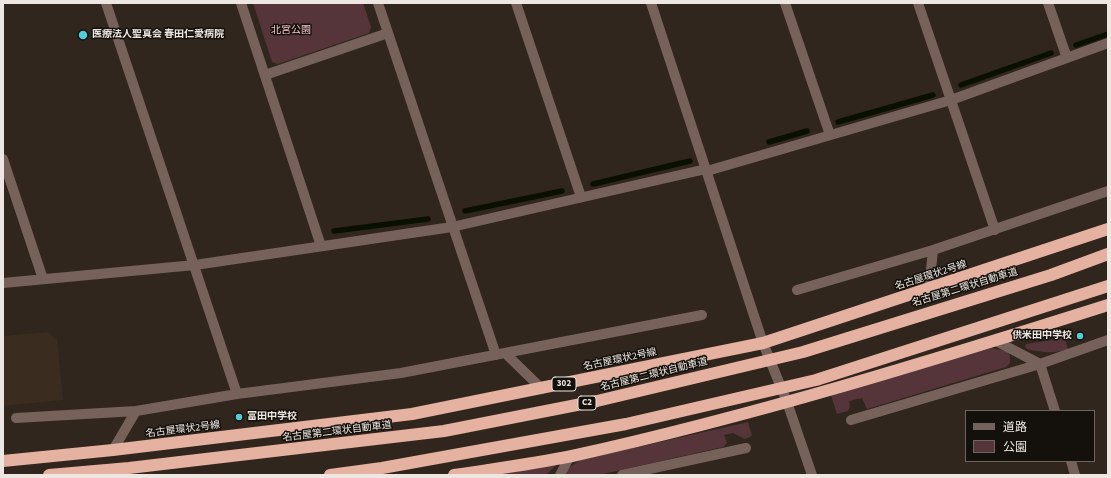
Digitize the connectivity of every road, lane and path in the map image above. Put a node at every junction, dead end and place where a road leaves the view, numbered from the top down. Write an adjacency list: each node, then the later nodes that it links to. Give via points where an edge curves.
1 (106, 3): 25 (street)
2 (241, 3): 12 (street)
3 (378, 3): 9 (street)
4 (516, 3): 18 (street)
5 (651, 3): 16 (street)
6 (785, 3): 14 (street)
7 (918, 3): 13 (street)
8 (1048, 3): 11 (street)
9 (388, 33): 12 (street); 19 (street)
10 (1108, 44): 11 (street)
11 (1067, 58): 13 (street)
12 (265, 75): 22 (street)
13 (951, 100): 14 (street); 21 (street)
14 (830, 135): 16 (street)
15 (3, 159): 26 (street)
16 (707, 170): 18 (street); 35 (street)
17 (1108, 191): 21 (street)
18 (581, 197): 19 (street)
19 (452, 227): 22 (street); 36 (street)
20 (1108, 229): 29 (highway, 名古屋環状2号線 / 302)
21 (995, 230): 23 (street)
22 (321, 246): 25 (street)
23 (933, 250): 29 (street); 30 (street)
24 (1108, 254): 50 (highway, 名古屋第二環状自動車道 / C2, bridge, via 1051,275 803,352 597,401 444,431)
25 (194, 265): 26 (street); 39 (street)
26 (43, 278): 27 (street)
27 (3, 283)
28 (1108, 286): 51 (highway, bridge, via 816,380 619,426)
29 (930, 289): 35 (highway, 名古屋環状2号線 / 302)
30 (797, 290)
31 (1108, 305): 34 (highway)
32 (702, 315): 36 (street)
33 (1108, 340): 37 (street)
34 (996, 341): 37 (street); 40 (highway)
35 (763, 343): 38 (highway, 名古屋環状2号線 / 302); 40 (street)
36 (501, 354): 38 (street); 39 (street, via 401,373)
37 (1040, 364): 41 (street); 44 (street)
38 (542, 389): 46 (highway, 名古屋環状2号線 / 302, via 412,414)
39 (237, 394): 42 (street)
40 (787, 402): 47 (highway); 55 (street)
41 (1055, 410)
42 (136, 411): 43 (street); 46 (street)
43 (16, 418)
44 (851, 420)
45 (746, 448): 54 (street)
46 (113, 450): 48 (highway, 名古屋環状2号線 / 302)
47 (570, 456): 52 (highway); 53 (street)
48 (3, 461)
49 (1071, 462): 56 (street)
50 (49, 475)
51 (330, 475)
52 (454, 475)
53 (560, 475)
54 (622, 475)
55 (812, 475)
56 (1075, 475)

